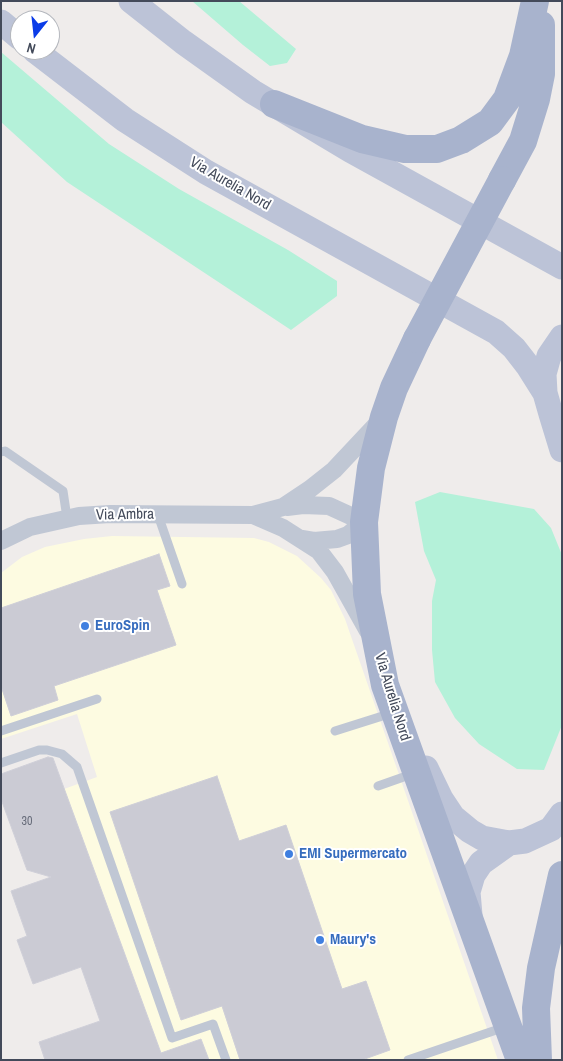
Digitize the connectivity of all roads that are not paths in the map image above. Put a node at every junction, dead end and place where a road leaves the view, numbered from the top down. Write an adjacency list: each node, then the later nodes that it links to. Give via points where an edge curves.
1 (131, 1): 5 (main road, via 190,48)
2 (534, 1): 5 (main road, via 523,56 507,99 490,122 461,140 437,149 405,149 362,139)
3 (539, 1): 9 (main road, Via Aurelia Nord, bridge, via 541,74 522,140 417,339)
4 (47, 60): 8 (main road, Via Aurelia Nord, via 125,120 206,172 496,332 528,366)
5 (274, 104): 6 (main road)
6 (562, 267)
7 (562, 337): 8 (main road, via 549,356 544,374)
8 (553, 412): 10 (main road)
9 (384, 417): 12 (street, via 334,470); 16 (main road, Via Aurelia Nord, via 371,468)
10 (562, 450)
11 (1, 452): 15 (lane, via 5,451 63,491)
12 (283, 507): 14 (street); 16 (street, via 329,506)
13 (158, 515): 14 (street, Via Ambra); 15 (street, Via Ambra, via 110,514); 19 (lane)
14 (253, 515): 17 (street)
15 (67, 518): 18 (street, Via Ambra, via 30,527)
16 (364, 522): 17 (street, via 337,539 314,541); 20 (main road, Via Aurelia Nord, via 367,594)
17 (300, 538): 20 (street, via 319,551 329,563)
18 (1, 541)
19 (182, 584)
20 (376, 645): 22 (main road, Via Aurelia Nord)
21 (97, 699): 23 (lane)
22 (396, 717): 24 (lane); 26 (main road, Via Aurelia Nord); 29 (main road, via 452,817 482,838)
23 (1, 731)
24 (335, 731)
25 (1, 764): 33 (lane, via 47,750 62,754 77,767 172,1038 213,1024)
26 (416, 773): 27 (lane); 31 (main road, Via Aurelia Nord)
27 (378, 786)
28 (562, 814): 29 (main road, via 550,829 540,835)
29 (509, 843): 31 (main road, via 481,863 473,875 468,892)
30 (562, 875): 36 (main road, via 541,968 536,1008)
31 (470, 920): 32 (main road, Via Aurelia Nord)
32 (508, 1026): 34 (lane); 35 (main road, Via Aurelia Nord)
33 (226, 1060)
34 (408, 1060)
35 (520, 1060)
36 (538, 1060)

